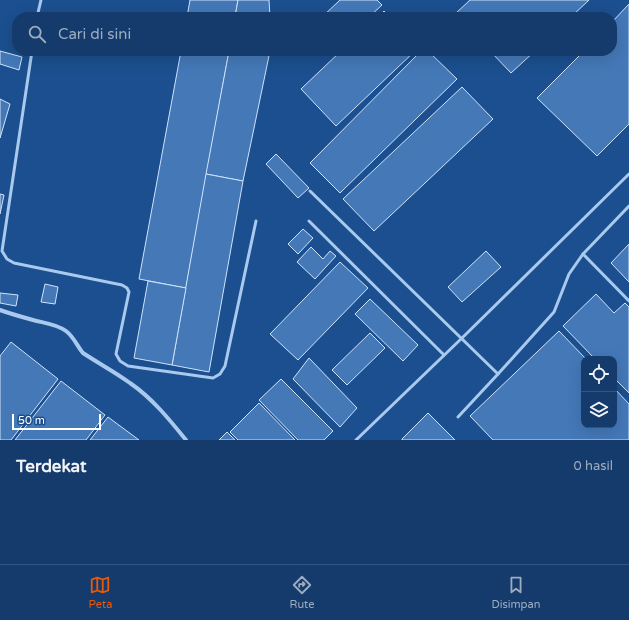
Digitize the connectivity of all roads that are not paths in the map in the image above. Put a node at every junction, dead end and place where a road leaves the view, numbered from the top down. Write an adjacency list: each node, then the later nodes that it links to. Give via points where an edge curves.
1 (40, 0): 2 (lane)
2 (38, 12)
3 (31, 56): 8 (lane, via 2,251 7,259 14,262 127,288 129,292 116,354 120,361 128,366 213,378 220,374 225,366)
4 (629, 174): 12 (lane)
5 (310, 191): 12 (lane)
6 (629, 206): 9 (lane)
7 (309, 221): 13 (lane)
8 (256, 222)
9 (583, 254): 10 (lane); 14 (lane, via 569,274 554,312)
10 (629, 301)
11 (0, 310): 16 (street, via 65,330 74,338 83,353 147,397)
12 (462, 338): 13 (lane); 14 (lane)
13 (444, 355): 17 (lane)
14 (498, 374): 15 (lane)
15 (458, 417)
16 (186, 440)
17 (356, 440)

